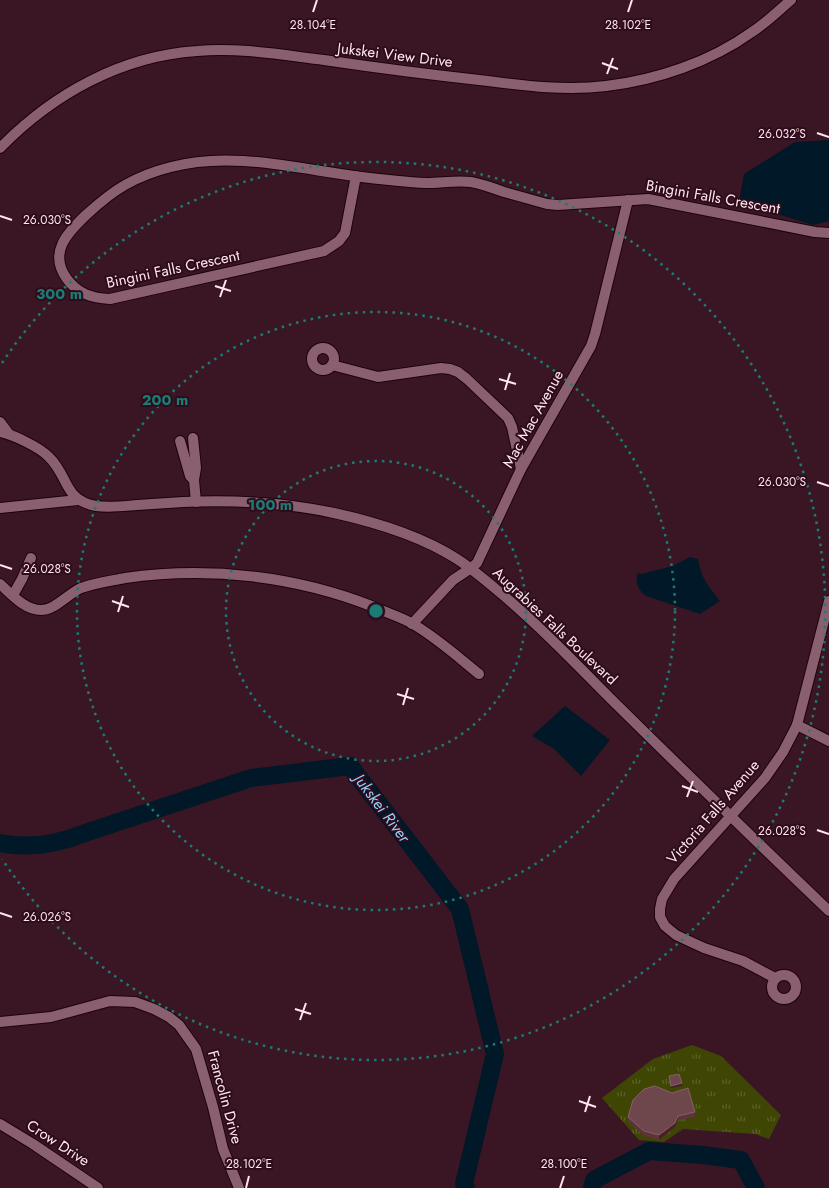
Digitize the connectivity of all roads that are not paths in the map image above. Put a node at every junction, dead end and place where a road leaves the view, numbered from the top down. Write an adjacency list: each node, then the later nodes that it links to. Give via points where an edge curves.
1 (791, 0): 2 (street, Jukskei View Drive, via 752,32 710,55 659,76 606,86 536,87 268,53 199,50 154,57 110,72 68,92)
2 (0, 148)
3 (356, 176): 3 (street, Bingini Falls Crescent, via 240,162 214,161 170,167 126,184 72,229 61,248 62,272 82,293 110,299 324,251 340,241 345,233); 4 (street, Bingini Falls Crescent, via 425,183 470,182 558,205)
4 (628, 200): 5 (street, Bingini Falls Crescent, via 662,200); 11 (street, Mac Mac Avenue, via 596,334)
5 (829, 233)
6 (332, 365): 11 (street, via 378,377 441,368 458,372 508,418)
7 (0, 422): 8 (street)
8 (5, 433): 13 (street, via 49,456)
9 (193, 438): 12 (street)
10 (180, 440): 12 (street)
11 (521, 469): 17 (street, Mac Mac Avenue, via 481,556)
12 (194, 480): 14 (street)
13 (78, 500): 14 (street, Augrabies Falls Boulevard, via 109,507); 15 (street)
14 (196, 502): 17 (street, Augrabies Falls Boulevard, via 255,502 336,513 417,539)
15 (0, 508)
16 (31, 558): 19 (street)
17 (471, 568): 21 (street, Mac Mac Avenue, via 452,580); 27 (street, Augrabies Falls Boulevard, via 544,631)
18 (0, 584): 19 (street)
19 (13, 595): 21 (street, via 26,605 41,610 81,588 96,584 152,576 221,574 279,580 330,592)
20 (829, 601): 22 (street, Victoria Falls Avenue)
21 (412, 624): 24 (street)
22 (818, 643): 23 (street); 25 (street, Victoria Falls Avenue)
23 (829, 646)
24 (479, 674)
25 (798, 725): 26 (street); 27 (street, Victoria Falls Avenue, via 765,778)
26 (829, 741)
27 (730, 816): 28 (street, Augrabies Falls Boulevard); 29 (street, Victoria Falls Avenue, via 667,888 660,918 665,926 689,942 743,961)
28 (829, 911)
29 (775, 978)
30 (0, 1022): 33 (street, Francolin Drive, via 51,1017 110,1001 135,1002 168,1017 179,1025 196,1049 222,1149)
31 (0, 1124): 32 (street, Crow Drive)
32 (98, 1188)
33 (239, 1188)

